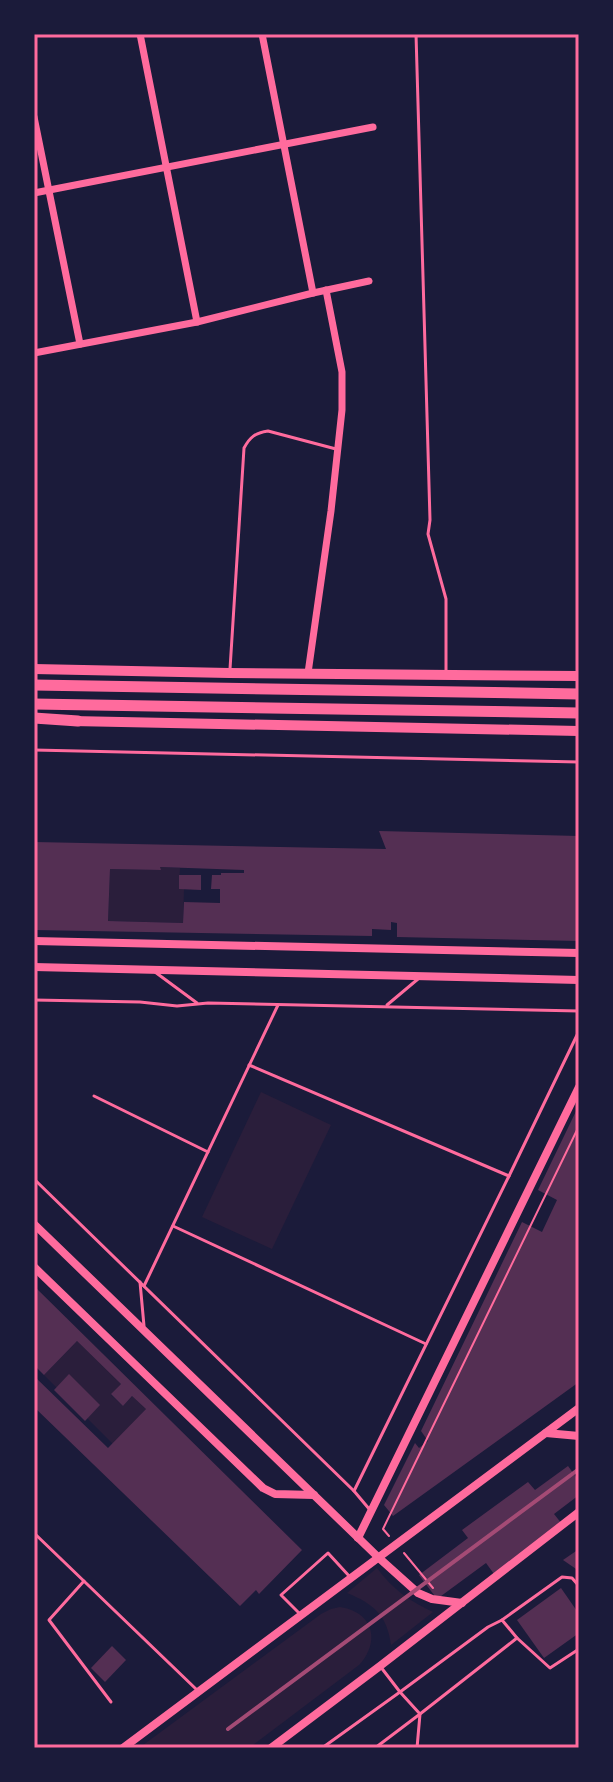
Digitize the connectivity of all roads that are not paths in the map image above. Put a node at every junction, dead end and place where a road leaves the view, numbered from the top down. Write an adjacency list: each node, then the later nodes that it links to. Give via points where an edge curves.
1 (140, 34): 7 (street)
2 (262, 34): 6 (street)
3 (416, 34): 20 (lane, via 428,534 446,599)
4 (34, 117): 8 (street)
5 (373, 127): 6 (street)
6 (283, 144): 7 (street); 12 (street)
7 (166, 167): 8 (street); 13 (street)
8 (48, 190): 9 (street); 14 (street)
9 (34, 193)
10 (369, 281): 11 (street)
11 (326, 290): 12 (street); 16 (street, via 342,372)
12 (313, 293): 13 (street)
13 (197, 322): 14 (street)
14 (80, 344): 15 (street)
15 (34, 353)
16 (338, 449): 18 (lane, via 268,431 257,432 244,448); 19 (street)
17 (34, 669): 18 (main road)
18 (229, 673): 19 (main road)
19 (308, 673): 20 (main road)
20 (446, 674): 21 (main road)
21 (579, 676)
22 (34, 685): 23 (main road)
23 (579, 694)
24 (34, 704): 25 (main road)
25 (579, 713)
26 (34, 719): 27 (main road)
27 (78, 721): 28 (main road)
28 (579, 731)
29 (34, 750): 30 (lane)
30 (579, 762)
31 (34, 941): 32 (street)
32 (579, 953)
33 (34, 967): 34 (street)
34 (153, 970): 35 (street); 38 (lane)
35 (421, 976): 36 (street); 40 (lane)
36 (579, 980)
37 (34, 1000): 38 (lane)
38 (197, 1003): 39 (lane)
39 (278, 1005): 40 (lane); 43 (lane)
40 (386, 1007): 41 (lane)
41 (579, 1011)
42 (579, 1031): 47 (lane)
43 (249, 1065): 46 (lane); 47 (lane)
44 (579, 1087): 61 (street)
45 (94, 1096): 46 (lane)
46 (208, 1152): 50 (lane)
47 (509, 1176): 55 (lane)
48 (34, 1179): 52 (lane)
49 (34, 1224): 54 (street)
50 (173, 1226): 53 (lane); 55 (lane)
51 (34, 1267): 60 (street, via 263,1488 275,1494)
52 (140, 1282): 53 (lane); 54 (lane)
53 (144, 1286): 59 (lane)
54 (145, 1331): 60 (street)
55 (426, 1344): 59 (lane)
56 (579, 1408): 57 (street)
57 (546, 1433): 58 (street); 65 (street)
58 (579, 1436)
59 (354, 1491): 61 (lane)
60 (314, 1495): 64 (street)
61 (371, 1511): 64 (street)
62 (579, 1512): 69 (street)
63 (34, 1533): 67 (lane)
64 (358, 1538): 65 (street)
65 (379, 1558): 66 (street); 69 (street, via 418,1593)
66 (352, 1579): 70 (street); 70 (lane, via 328,1553 281,1595)
67 (84, 1581): 75 (lane); 77 (lane, via 49,1620)
68 (579, 1586): 71 (lane, via 562,1577)
69 (462, 1603): 74 (street)
70 (302, 1616): 75 (street)
71 (502, 1620): 72 (lane); 76 (lane)
72 (517, 1638): 73 (lane, via 550,1668); 78 (lane)
73 (579, 1649)
74 (380, 1666): 76 (lane); 80 (street)
75 (199, 1691): 79 (street)
76 (400, 1692): 78 (lane); 81 (lane)
77 (111, 1702)
78 (420, 1714): 82 (lane); 83 (lane)
79 (123, 1748)
80 (271, 1748)
81 (322, 1748)
82 (375, 1748)
83 (417, 1748)

